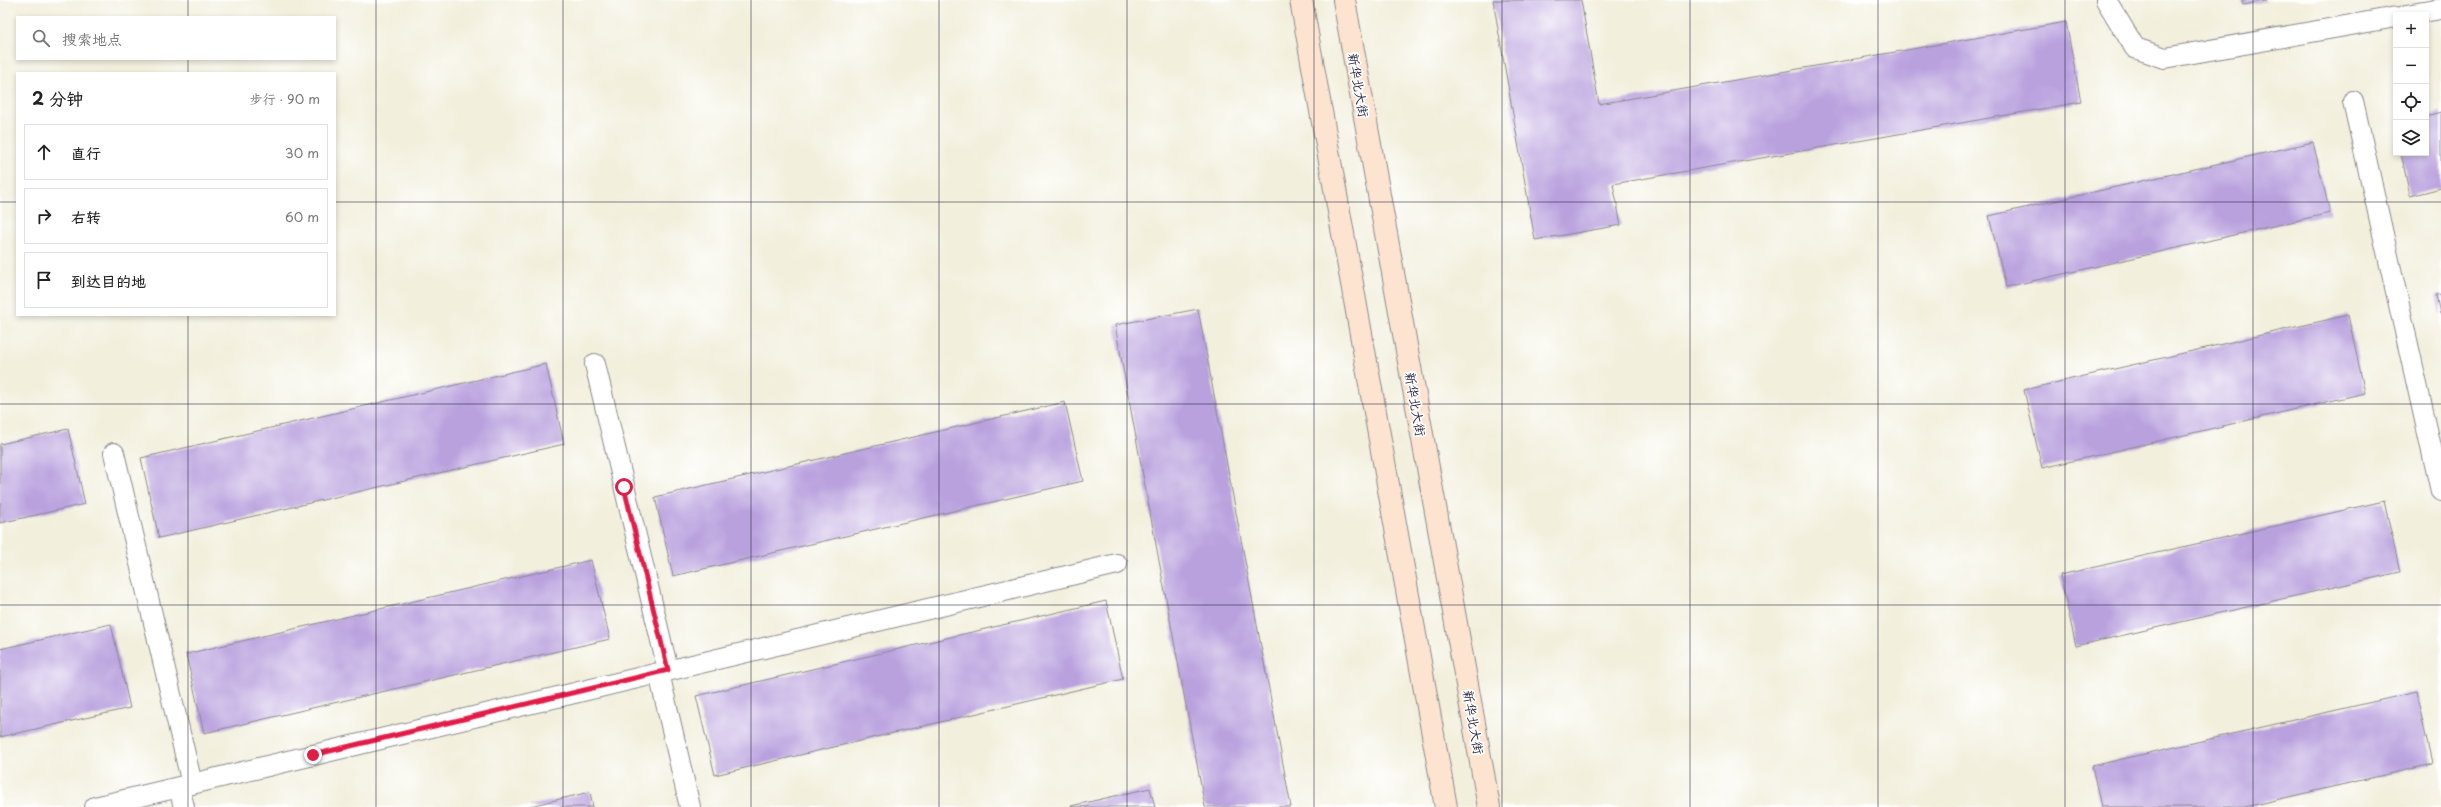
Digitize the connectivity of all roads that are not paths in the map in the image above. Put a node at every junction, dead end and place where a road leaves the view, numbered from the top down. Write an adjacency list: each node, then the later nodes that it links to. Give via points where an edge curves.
1 (1301, 0): 17 (main road)
2 (1344, 0): 18 (main road, 新华北大街)
3 (2106, 0): 6 (lane, via 2135,48 2165,58)
4 (2441, 9): 5 (lane)
5 (2424, 12)
6 (2393, 18)
7 (2353, 101): 10 (lane)
8 (595, 364): 12 (lane)
9 (114, 454): 13 (lane)
10 (2441, 491)
11 (1118, 564): 12 (lane)
12 (664, 672): 13 (lane); 16 (lane)
13 (185, 786): 14 (lane); 15 (lane)
14 (95, 807)
15 (184, 807)
16 (690, 807)
17 (1446, 807)
18 (1489, 807)

